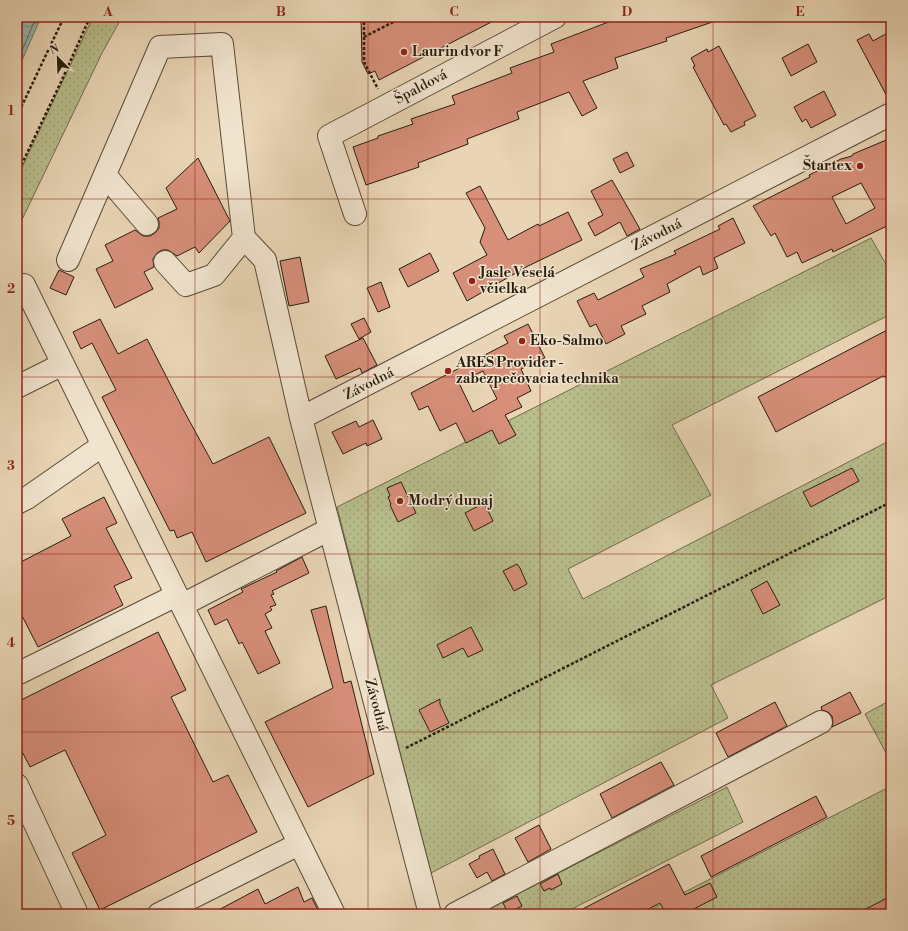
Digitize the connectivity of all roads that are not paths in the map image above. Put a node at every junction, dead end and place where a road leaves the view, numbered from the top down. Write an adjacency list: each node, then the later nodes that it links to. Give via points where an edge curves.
1 (556, 17): 4 (street, Špaldová, via 329,136)
2 (891, 114): 12 (street, Závodná)
3 (105, 175): 5 (street); 6 (street, via 160,47 222,44); 7 (street)
4 (355, 214)
5 (147, 224)
6 (244, 238): 8 (street, via 214,275 186,285); 12 (street, via 265,260)
7 (68, 260)
8 (166, 262)
9 (24, 285): 10 (street)
10 (63, 364): 11 (street); 13 (street)
11 (17, 387)
12 (301, 418): 15 (street, Závodná)
13 (103, 445): 14 (street); 16 (street)
14 (17, 503)
15 (330, 529): 16 (street); 24 (street, Závodná)
16 (179, 600): 17 (street); 20 (street)
17 (17, 674)
18 (821, 722): 25 (street)
19 (17, 785): 21 (street)
20 (299, 844): 22 (street); 23 (street)
21 (78, 914)
22 (159, 914)
23 (334, 914)
24 (430, 914)
25 (455, 914)

